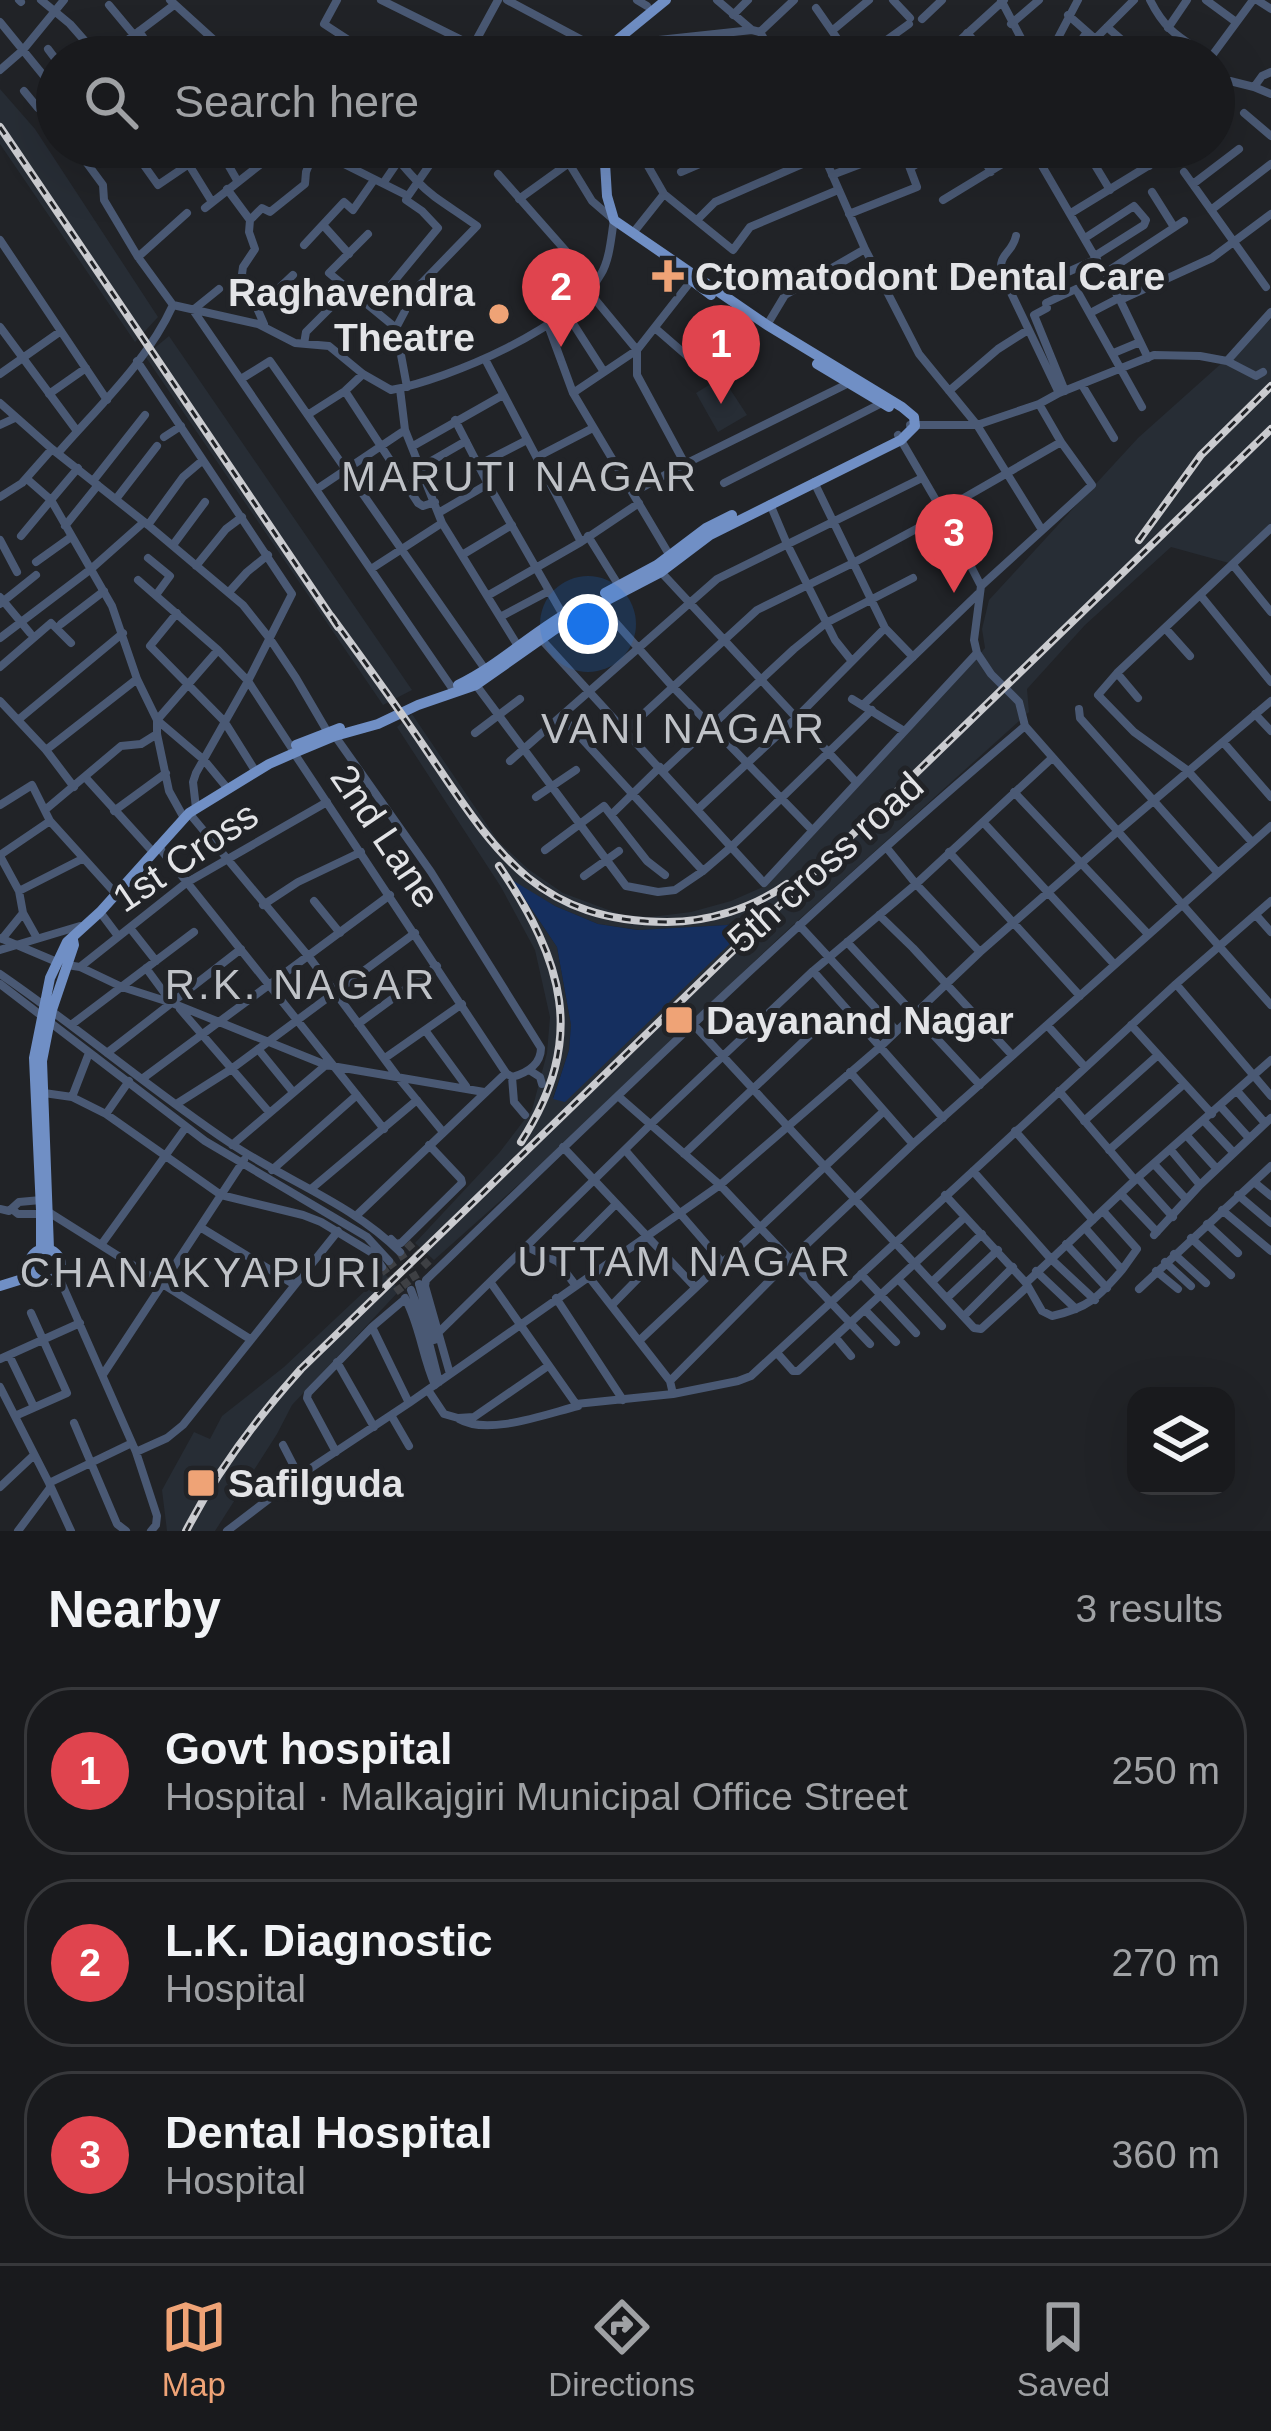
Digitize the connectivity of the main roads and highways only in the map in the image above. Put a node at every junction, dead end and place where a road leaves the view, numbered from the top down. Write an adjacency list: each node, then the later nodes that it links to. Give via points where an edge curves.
1 (666, 0): 4 (main road)
2 (647, 2): 3 (main road)
3 (614, 36)
4 (622, 36)
5 (609, 168): 6 (main road, via 614,220)
6 (663, 255): 7 (main road); 7 (main road, via 902,407)
7 (912, 426): 8 (main road)
8 (899, 438): 9 (main road); 9 (main road)
9 (788, 491): 10 (main road); 10 (main road, via 706,528)
10 (672, 559): 11 (main road)
11 (659, 569): 12 (main road, via 563,615 452,688); 12 (main road, via 476,685)
12 (331, 734): 13 (main road, via 190,813 67,942)
13 (47, 1012): 14 (main road); 14 (main road, via 34,1058)
14 (46, 1214): 15 (main road)
15 (45, 1249): 16 (main road, via 29,1260); 16 (main road, via 60,1260 58,1275 45,1282)
16 (32, 1276): 17 (main road)
17 (0, 1286)

